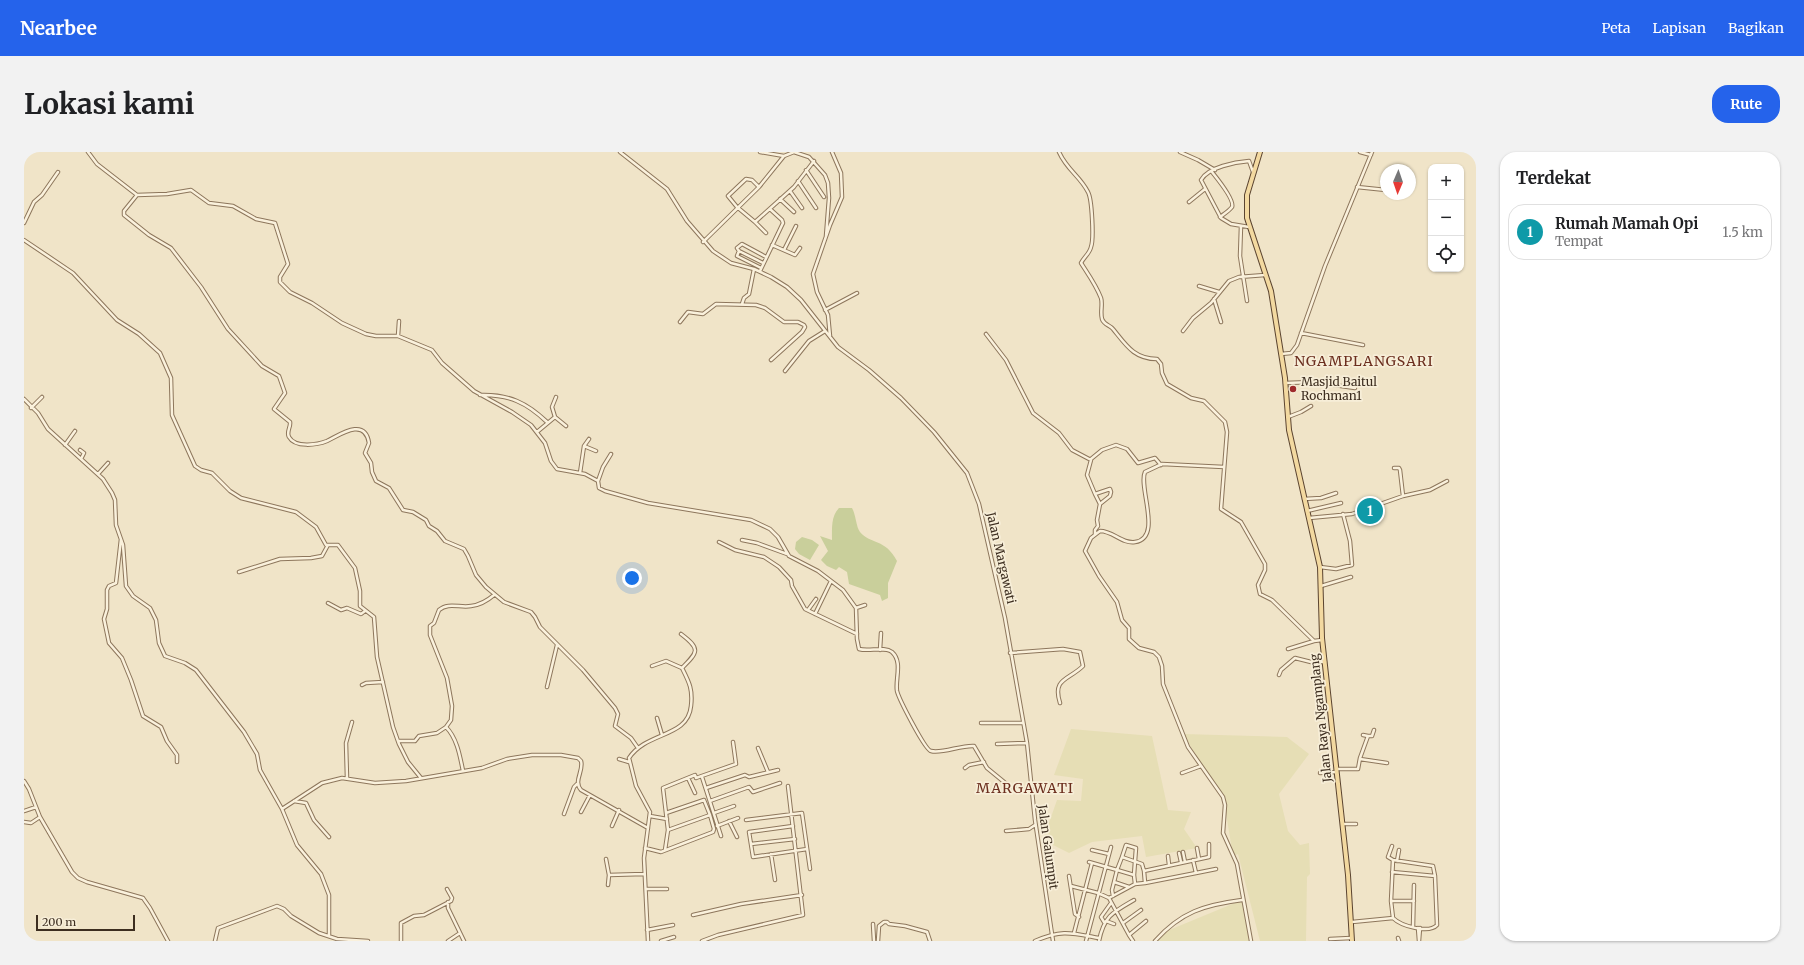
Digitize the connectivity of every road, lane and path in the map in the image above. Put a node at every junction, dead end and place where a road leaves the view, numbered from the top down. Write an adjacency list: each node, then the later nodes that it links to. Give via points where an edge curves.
1 (88, 152): 22 (street, via 98,164)
2 (620, 152): 40 (street, via 666,189)
3 (760, 152): 10 (street)
4 (832, 152): 38 (street, via 841,173 842,197)
5 (1059, 152): 95 (street, via 1065,165 1089,193 1094,234 1091,249 1081,263 1091,276 1101,298 1102,319 1105,325 1112,327 1118,337 1138,356 1157,359 1167,384 1191,398 1204,401 1222,418 1227,432)
6 (1180, 152): 13 (street, via 1198,160)
7 (1260, 152): 15 (main road, Jalan Raya Ngamplang)
8 (1360, 152): 9 (street)
9 (1371, 153): 18 (street)
10 (784, 156): 11 (street, via 796,152); 17 (street)
11 (814, 161): 12 (street); 38 (street, via 825,175 828,184)
12 (806, 170): 16 (street); 23 (street)
13 (1213, 171): 15 (street, via 1229,164 1248,161); 19 (street, via 1201,178); 31 (street, via 1232,203)
14 (58, 172): 33 (street, via 34,202)
15 (1253, 173): 36 (main road, Jalan Raya Ngamplang, via 1246,199)
16 (798, 181): 21 (street); 28 (street)
17 (759, 187): 26 (street); 26 (street, via 752,180 746,179 729,193 728,197)
18 (1357, 187): 20 (street); 63 (street)
19 (1205, 188): 25 (street); 31 (street)
20 (1380, 189)
21 (790, 191): 24 (street); 27 (street)
22 (137, 195): 65 (street, via 192,190 208,203 233,206 256,219 275,223 288,264 280,284 342,323 366,334); 121 (street, via 124,215 170,248 201,287 228,329 262,366 282,380 285,393 274,409 290,422 290,439 296,443 310,444 326,441 348,429 359,430 365,434 369,443 365,453 376,481 389,488 403,510 413,512 426,520 445,541 464,548 476,574)
23 (824, 197)
24 (780, 199): 29 (street); 30 (street)
25 (1189, 202)
26 (737, 207): 32 (street); 40 (street)
27 (802, 208)
28 (816, 208)
29 (770, 209): 32 (street); 41 (street, via 783,222)
30 (794, 212)
31 (1220, 218): 35 (street)
32 (755, 222): 37 (street)
33 (24, 223)
34 (796, 226): 43 (street)
35 (1241, 226): 36 (street); 50 (street, via 1240,256)
36 (1249, 227): 49 (main road, Jalan Raya Ngamplang)
37 (766, 233)
38 (826, 236): 57 (street, via 813,274 817,292)
39 (24, 240): 114 (street, via 73,272 117,320 139,334 160,354 171,378 172,415 195,466 212,473 241,498 296,512 316,527)
40 (703, 242): 47 (street, via 731,263)
41 (772, 245): 43 (street); 45 (street)
42 (800, 248): 43 (street, via 796,255)
43 (784, 250)
44 (739, 251): 45 (street, via 737,248 742,244); 46 (street); 48 (street, via 737,256)
45 (766, 257): 46 (street)
46 (763, 263): 48 (street)
47 (754, 269): 48 (street); 56 (street, via 749,293)
48 (760, 270): 61 (street, Jalan Margawati, via 787,287 801,300)
49 (1266, 275): 50 (street); 68 (main road, Jalan Raya Ngamplang)
50 (1244, 276): 52 (street, via 1228,281); 55 (street)
51 (1200, 286): 52 (street)
52 (1219, 292): 54 (street)
53 (857, 293): 57 (street)
54 (1214, 299): 60 (street); 62 (street)
55 (1247, 301)
56 (742, 304): 59 (street, via 714,304 703,314 688,312); 69 (street, via 761,307 784,322 798,322 805,326 802,332)
57 (826, 310): 66 (street)
58 (399, 321): 65 (street)
59 (680, 322)
60 (1221, 322)
61 (825, 331): 66 (street, Jalan Margawati); 70 (street, via 810,341)
62 (1183, 331)
63 (1301, 333): 67 (street); 68 (street, via 1293,352)
64 (986, 334): 92 (street, via 1006,360 1033,413 1059,432 1072,450)
65 (398, 336): 73 (street, via 432,350 447,368)
66 (830, 338): 137 (street, Jalan Margawati, via 844,353 869,370 905,402 934,432 972,484 1002,603)
67 (1363, 345)
68 (1281, 354): 71 (main road, Jalan Raya Ngamplang)
69 (771, 360)
70 (785, 371)
71 (1285, 384): 72 (street, via 1313,382); 80 (main road, Jalan Raya Ngamplang)
72 (1355, 388)
73 (480, 395): 81 (street, via 502,397 518,402 533,409); 84 (street, via 512,412)
74 (42, 397): 78 (street)
75 (556, 397): 79 (street, via 552,407)
76 (24, 399): 78 (street)
77 (1311, 406): 80 (street)
78 (31, 408): 86 (street)
79 (555, 417): 81 (street); 82 (street)
80 (1287, 417): 104 (main road, Jalan Raya Ngamplang)
81 (548, 422): 84 (street)
82 (566, 426)
83 (75, 431): 86 (street)
84 (537, 432): 97 (street, via 546,443 554,467)
85 (589, 439): 87 (street)
86 (65, 445): 91 (street)
87 (584, 446): 89 (street); 97 (street)
88 (80, 450): 91 (street, via 84,453)
89 (596, 451)
90 (611, 454): 99 (street)
91 (80, 459): 98 (street)
92 (1091, 459): 94 (street, via 1102,450 1116,445 1127,449 1138,463 1152,458); 102 (street, via 1087,475)
93 (108, 464): 98 (street)
94 (1160, 465): 95 (street); 110 (street, via 1144,474 1149,517 1144,537 1131,542 1104,532)
95 (1223, 468): 133 (street, via 1220,508 1241,522 1265,564 1258,585 1259,592 1272,600)
96 (1394, 468): 103 (street, via 1400,470)
97 (580, 473): 99 (street, via 592,476)
98 (98, 474): 111 (street, via 114,497 116,524)
99 (598, 481): 115 (street, via 598,486 602,490 648,502 757,522 773,531)
100 (1447, 481): 103 (street, via 1430,490)
101 (1336, 493): 104 (street, via 1321,498)
102 (1095, 494): 106 (street); 106 (street, via 1108,488 1111,491 1110,496)
103 (1403, 496): 108 (street, via 1354,514)
104 (1303, 499): 107 (main road, Jalan Raya Ngamplang)
105 (1341, 503): 107 (street)
106 (1100, 504): 110 (street, via 1098,526)
107 (1306, 511): 109 (main road, Jalan Raya Ngamplang)
108 (1343, 514): 109 (street); 116 (street, via 1350,541 1352,566 1336,569)
109 (1308, 519): 116 (main road, Jalan Raya Ngamplang)
110 (1094, 534): 168 (street, via 1085,548 1086,554 1116,602 1122,620 1128,626 1129,639 1139,648 1154,652 1159,657 1163,684 1188,747)
111 (121, 539): 164 (street, via 116,583 110,585 107,590 108,605 104,619 109,643 122,658 143,716 161,727 167,741 178,755); 192 (street, via 126,586 133,596 150,608 156,620 159,643 164,654 196,670 219,698 256,754 260,770)
112 (742, 540): 115 (street)
113 (719, 542): 126 (street, via 735,550 760,555 775,564 791,580 803,606)
114 (328, 545): 117 (street, via 322,556 280,559); 127 (street, via 338,545 353,564 360,606)
115 (787, 554): 119 (street)
116 (1320, 567): 120 (main road, Jalan Raya Ngamplang)
117 (239, 572)
118 (1352, 577): 120 (street)
119 (831, 581): 125 (street, via 843,590); 128 (street)
120 (1322, 586): 132 (main road, Jalan Raya Ngamplang)
121 (494, 595): 134 (street, via 504,602 530,610 540,627); 151 (street, via 478,605 441,607 430,626 430,635 447,678 452,706 451,720)
122 (816, 599): 126 (street)
123 (328, 603): 127 (street, via 341,610 345,608 361,614)
124 (865, 605): 125 (street)
125 (856, 608): 131 (street)
126 (808, 610): 128 (street)
127 (365, 611): 143 (street, via 374,618 377,657)
128 (815, 614): 131 (street)
129 (881, 633): 136 (street)
130 (681, 634): 141 (street, via 693,644 695,651 694,656)
131 (857, 634): 136 (street, via 859,648)
132 (1322, 638): 133 (street); 139 (main road, Jalan Raya Ngamplang)
133 (1314, 641): 135 (street)
134 (557, 645): 145 (street); 160 (street, via 601,689 617,710 616,726 631,738)
135 (1288, 649)
136 (880, 650): 166 (street, via 890,651 896,658 898,692 925,746 934,752 974,746)
137 (1010, 652): 138 (street, Jalan Margawati); 146 (street, via 1063,649 1080,652 1083,666 1059,686)
138 (1012, 662): 149 (street, Jalan Galumpit)
139 (1325, 662): 142 (street, via 1295,658); 171 (main road, Jalan Raya Ngamplang)
140 (652, 666): 141 (street, via 666,661)
141 (682, 668): 153 (street, via 692,691 690,714 684,725)
142 (1279, 675)
143 (383, 682): 144 (street); 156 (street)
144 (362, 685)
145 (547, 687)
146 (1060, 703)
147 (657, 718): 153 (street)
148 (352, 722): 177 (street, via 346,743)
149 (1023, 722): 150 (street); 159 (street, Jalan Galumpit)
150 (981, 723)
151 (446, 727): 156 (street, via 437,733 419,736 415,741); 172 (street, via 451,732 458,750)
152 (1374, 730): 155 (street, via 1372,736)
153 (662, 735): 160 (street)
154 (1363, 735): 155 (street)
155 (1368, 736): 163 (street)
156 (398, 741): 178 (street, via 410,766)
157 (733, 742): 176 (street, via 736,764)
158 (997, 744): 159 (street)
159 (1027, 744): 185 (street, Jalan Galumpit)
160 (638, 748): 165 (street, via 629,758)
161 (758, 748): 173 (street)
162 (619, 759): 165 (street)
163 (1360, 759): 167 (street); 171 (street, via 1358,769)
164 (177, 762)
165 (630, 762): 201 (street, via 636,786 649,807)
166 (984, 762): 169 (street); 185 (street, via 987,768 1014,789)
167 (1387, 763)
168 (1199, 767): 174 (street); 275 (street, via 1211,778 1224,801 1224,836 1237,864 1242,885)
169 (965, 768)
170 (778, 770): 173 (street)
171 (1336, 770): 175 (street); 209 (main road, Jalan Raya Ngamplang)
172 (463, 771): 178 (street); 181 (street, via 482,768 518,756 561,755 578,758 582,762)
173 (768, 772): 184 (street, via 749,777 745,775)
174 (1182, 773)
175 (1320, 773)
176 (702, 777): 179 (street, via 696,778 695,775); 184 (street)
177 (347, 778): 178 (street, via 374,783); 188 (street, via 322,783)
178 (421, 778)
179 (688, 778): 186 (street); 196 (street, via 663,788)
180 (24, 781): 191 (street)
181 (578, 783): 187 (street, via 581,790); 198 (street)
182 (780, 783): 189 (street, via 753,792 749,787)
183 (788, 786): 199 (street)
184 (706, 788): 189 (street)
185 (1032, 790): 208 (street, Jalan Galumpit)
186 (695, 793)
187 (590, 795): 193 (street); 195 (street)
188 (293, 801): 192 (street); 218 (street, via 306,803 314,820)
189 (710, 801): 197 (street)
190 (734, 806): 197 (street)
191 (36, 807): 194 (street); 202 (street)
192 (282, 809): 298 (street, via 297,845 326,883 330,904)
193 (619, 810): 211 (street); 214 (street)
194 (24, 811)
195 (581, 812)
196 (666, 813): 200 (street, via 704,800); 204 (street)
197 (714, 813): 212 (street)
198 (564, 814)
199 (791, 814): 205 (street); 213 (street); 227 (street, via 804,815)
200 (710, 815): 215 (street); 228 (street, via 714,832)
201 (650, 816): 204 (street); 214 (street)
202 (40, 817): 207 (street, via 31,823); 305 (street, via 68,866 78,878 143,898)
203 (738, 818): 206 (street)
204 (667, 819): 215 (street)
205 (746, 820)
206 (729, 821): 212 (street); 219 (street)
207 (24, 822)
208 (1035, 824): 216 (street, via 1029,829); 297 (street, Jalan Galumpit)
209 (1343, 824): 210 (street); 287 (main road, Jalan Raya Ngamplang)
210 (1356, 824)
211 (612, 826)
212 (717, 826): 217 (street)
213 (793, 826): 220 (street); 221 (street, via 749,832)
214 (648, 828): 225 (street)
215 (668, 830): 228 (street)
216 (1006, 831)
217 (721, 836)
218 (329, 837)
219 (737, 837)
220 (795, 839): 221 (street); 231 (street)
221 (751, 844): 233 (street, via 753,857)
222 (1209, 844): 238 (street, via 1210,856)
223 (1392, 846): 240 (street, via 1388,859)
224 (1111, 847): 234 (street)
225 (645, 848): 228 (street, via 660,852); 254 (street)
226 (1196, 848): 238 (street)
227 (808, 849): 231 (street); 248 (street)
228 (665, 850)
229 (1092, 850): 234 (street)
230 (1399, 850): 242 (street)
231 (796, 851): 233 (street); 272 (street)
232 (1181, 853): 244 (street)
233 (771, 854): 259 (street)
234 (1109, 854): 247 (street)
235 (1168, 856): 246 (street)
236 (1122, 857): 241 (street); 241 (street, via 1126,845 1133,846 1136,849); 250 (street)
237 (606, 859): 256 (street)
238 (1199, 859): 239 (street)
239 (1193, 860): 244 (street); 253 (street)
240 (1393, 860): 242 (street); 252 (street)
241 (1134, 861): 251 (street, via 1142,864); 255 (street)
242 (1397, 861): 258 (street, via 1433,866)
243 (1088, 862): 245 (street)
244 (1183, 862): 246 (street)
245 (1092, 863): 247 (street); 270 (street)
246 (1170, 865): 251 (street)
247 (1106, 867): 250 (street); 271 (street)
248 (810, 869)
249 (1216, 869): 253 (street)
250 (1117, 870): 255 (street); 260 (street)
251 (1144, 871): 261 (street)
252 (1392, 872): 258 (street); 276 (street)
253 (1196, 873): 261 (street)
254 (644, 874): 256 (street); 268 (street)
255 (1134, 875): 262 (street)
256 (609, 876): 263 (street)
257 (1069, 876): 265 (street)
258 (1435, 876): 293 (street, via 1437,925 1433,928)
259 (775, 880)
260 (1114, 882): 266 (street); 273 (street)
261 (1145, 883): 262 (street)
262 (1135, 884): 266 (street)
263 (608, 885)
264 (1414, 885): 277 (street)
265 (1071, 886): 270 (street); 283 (street, via 1075,914)
266 (1129, 887): 273 (street)
267 (447, 889): 278 (street, via 452,898)
268 (646, 889): 269 (street); 294 (street)
269 (667, 889)
270 (1086, 890): 271 (street); 283 (street)
271 (1098, 893): 273 (street); 300 (street)
272 (802, 895): 282 (street, via 734,905); 313 (street, via 802,916)
273 (1111, 897): 279 (street)
274 (1134, 900): 281 (street)
275 (1242, 900): 321 (street, via 1192,912 1172,923); 322 (street)
276 (1391, 901): 277 (street); 284 (street)
277 (1414, 901): 292 (street)
278 (448, 902): 295 (street, via 448,908); 308 (street, via 424,915 414,916 402,922)
279 (1112, 902): 281 (street); 286 (street, via 1101,917)
280 (1141, 910): 288 (street)
281 (1116, 911): 286 (street); 288 (street)
282 (693, 915)
283 (1079, 917): 296 (street)
284 (1393, 918): 287 (street); 292 (street)
285 (1146, 921): 299 (street)
286 (1105, 922): 290 (street); 302 (street)
287 (1352, 922): 304 (main road, Jalan Raya Ngamplang)
288 (1123, 923): 299 (street)
289 (873, 924): 314 (street)
290 (1114, 924)
291 (673, 925): 294 (street)
292 (1413, 928): 293 (street)
293 (1419, 928): 323 (street)
294 (647, 930): 311 (street)
295 (460, 933): 309 (street); 310 (street)
296 (1074, 933): 297 (street); 300 (street)
297 (1052, 934): 317 (street); 318 (street, Jalan Galumpit)
298 (329, 935): 306 (street, via 314,930 291,916 284,908 277,906 218,928); 307 (street, via 337,939)
299 (1129, 935): 320 (street)
300 (1087, 936): 302 (street); 319 (street)
301 (674, 937): 312 (street)
302 (1099, 939)
303 (1330, 939): 304 (street)
304 (1352, 940)
305 (168, 941)
306 (215, 941)
307 (368, 941)
308 (400, 941)
309 (448, 941)
310 (464, 941)
311 (648, 941)
312 (661, 941)
313 (702, 941)
314 (874, 941)
315 (878, 941): 316 (street, via 878,928 884,922 888,922 925,931)
316 (930, 941)
317 (1035, 941)
318 (1053, 941)
319 (1086, 941)
320 (1133, 941)
321 (1155, 941)
322 (1250, 941)
323 (1419, 941)

